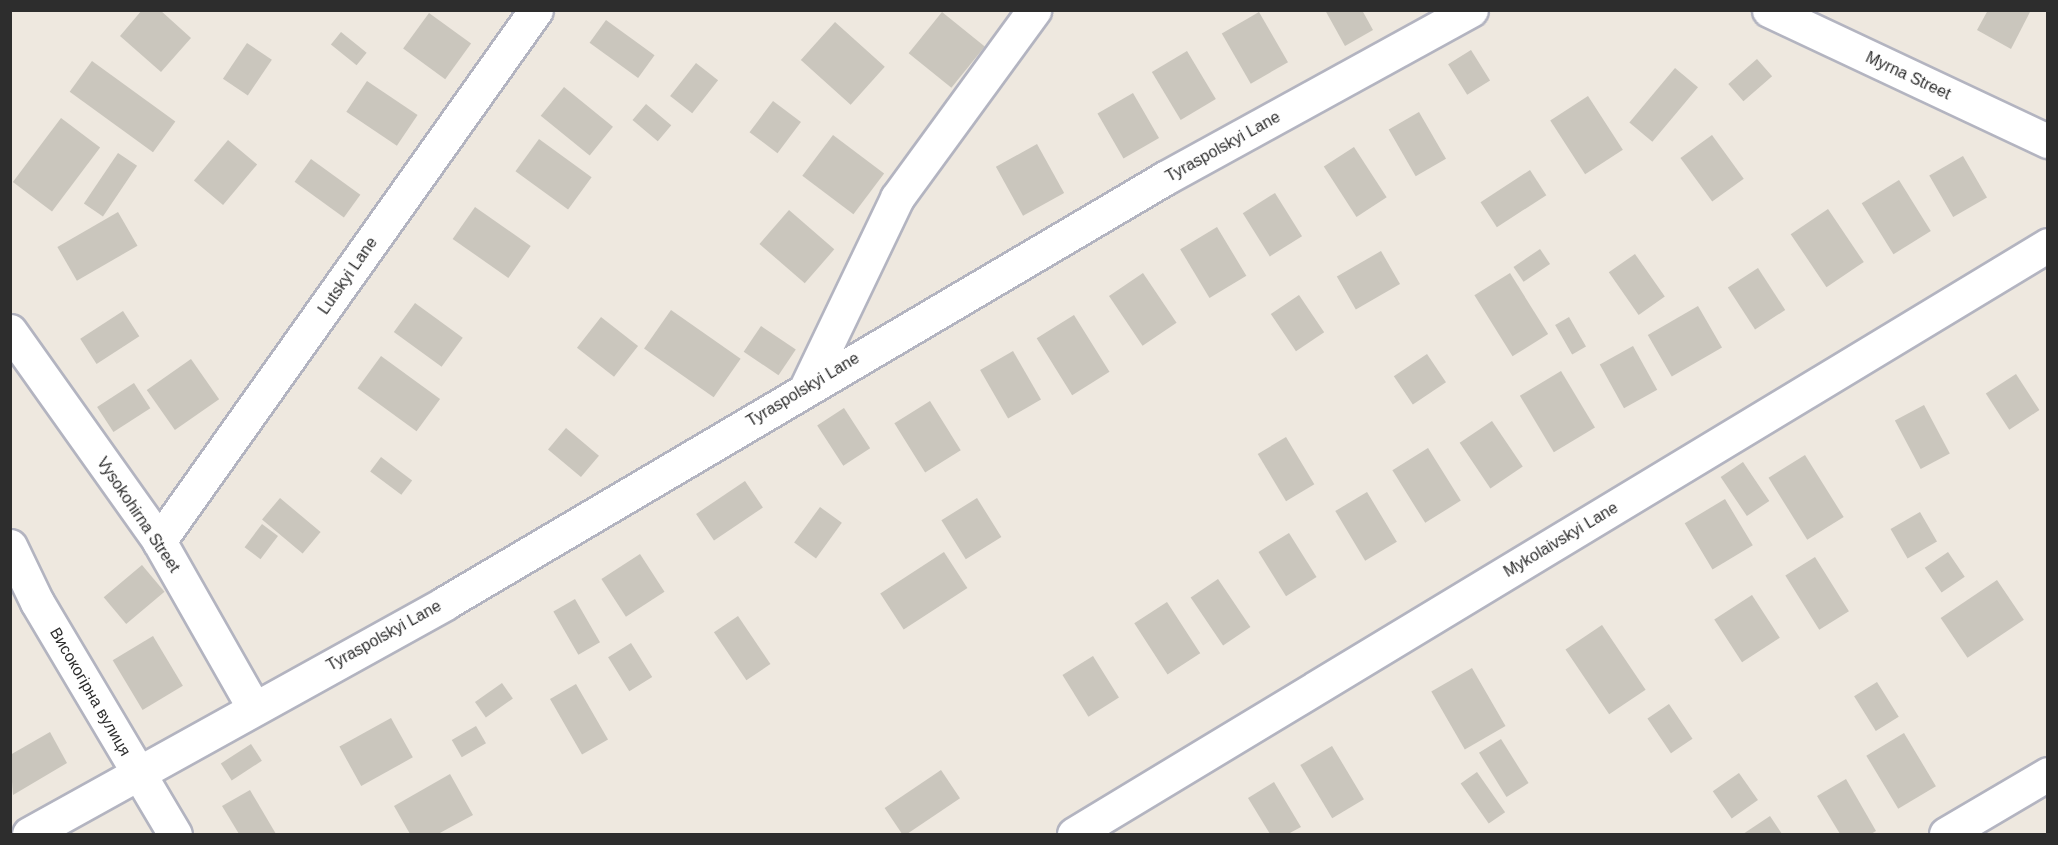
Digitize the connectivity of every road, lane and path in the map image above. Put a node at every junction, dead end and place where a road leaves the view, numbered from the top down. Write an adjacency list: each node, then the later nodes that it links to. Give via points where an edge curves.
1 (536, 10): 9 (street, Lutskyi Lane)
2 (1034, 10): 8 (street, via 897,198)
3 (1471, 10): 8 (street, Tyraspolskyi Lane, via 1175,173)
4 (1769, 10): 5 (street, Myrna Street)
5 (2048, 141)
6 (2048, 245): 16 (street, Mykolaivskyi Lane)
7 (10, 331): 9 (street, Vysokohirna Street)
8 (806, 388): 11 (street, Tyraspolskyi Lane, via 445,603)
9 (159, 541): 11 (street, Vysokohirna Street)
10 (10, 546): 12 (street, Високогірна вулиця, via 37,602)
11 (254, 708): 12 (street, Tyraspolskyi Lane)
12 (137, 773): 14 (street, Tyraspolskyi Lane); 15 (street, Високогірна вулиця)
13 (2048, 774): 17 (street)
14 (29, 834)
15 (175, 834)
16 (1074, 834)
17 (1946, 834)

